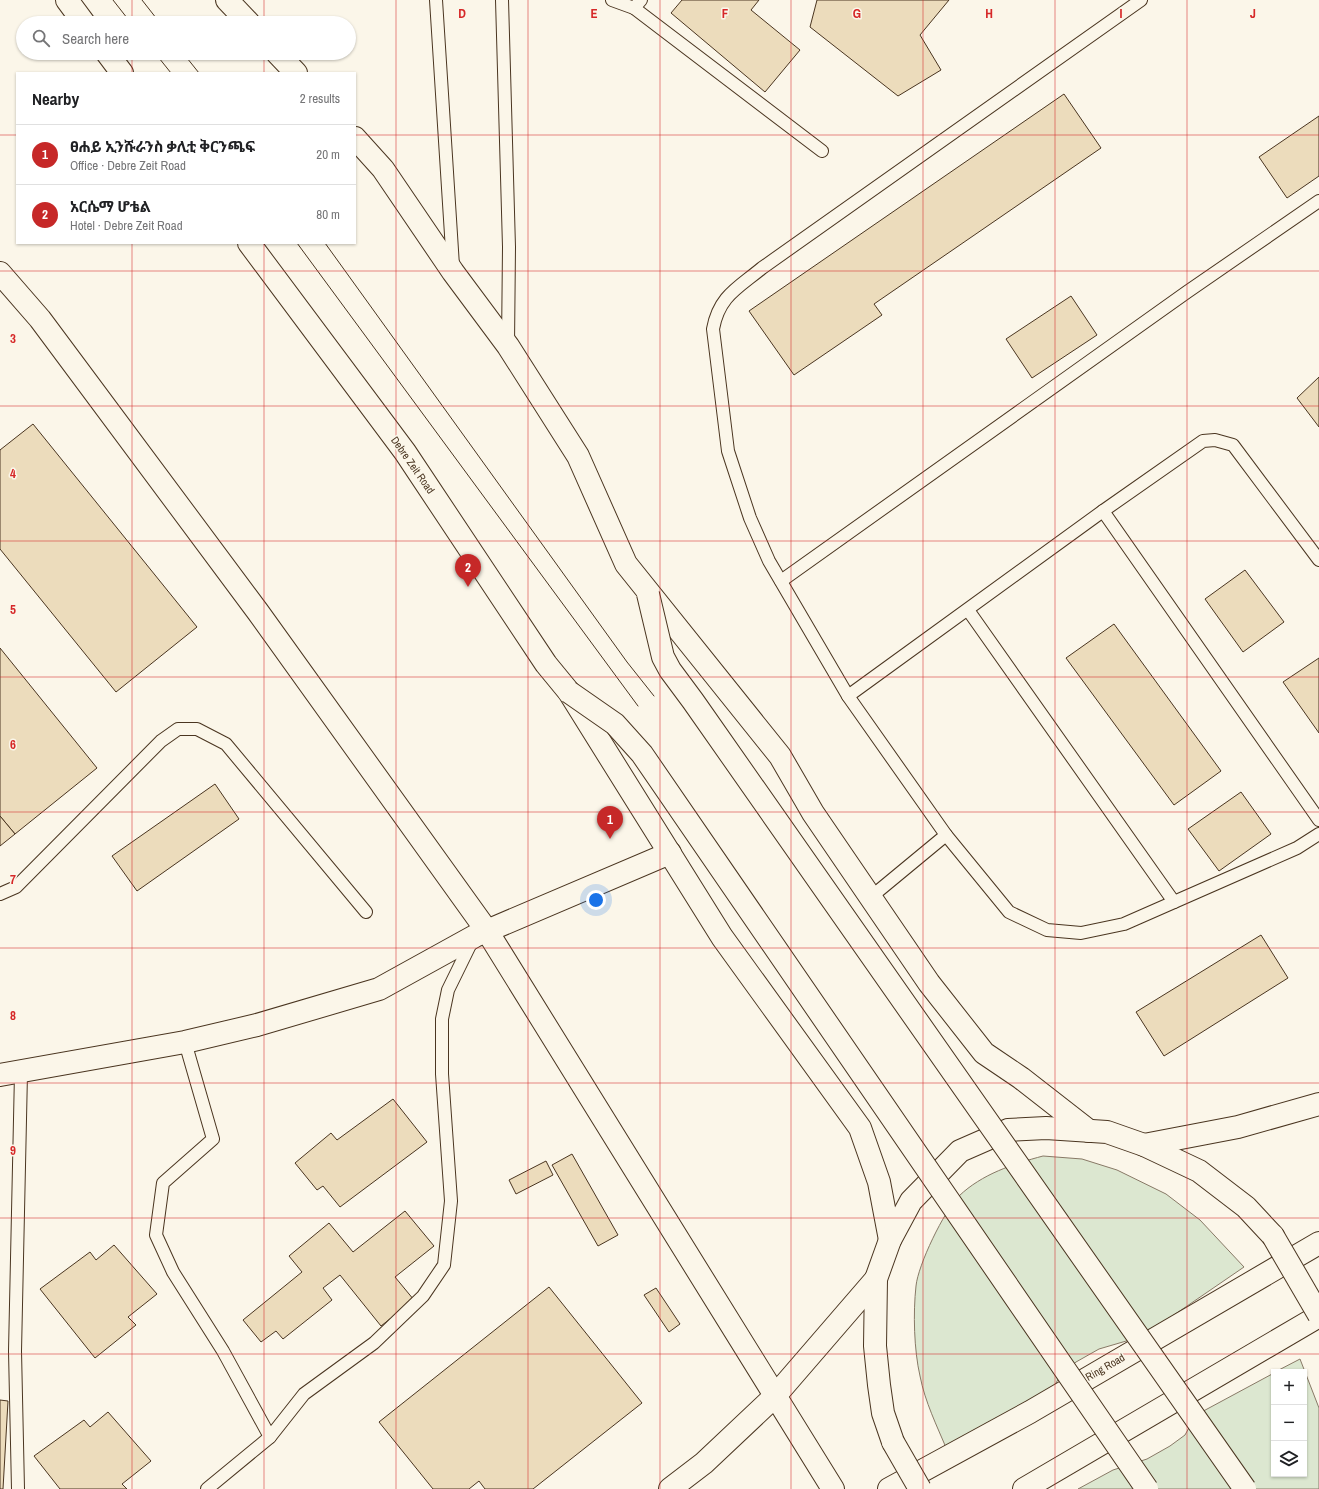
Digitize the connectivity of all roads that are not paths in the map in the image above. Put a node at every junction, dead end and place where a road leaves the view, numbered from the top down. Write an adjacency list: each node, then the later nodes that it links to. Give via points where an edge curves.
1 (67, 0): 8 (main road)
2 (227, 0): 9 (main road)
3 (436, 0): 18 (lane)
4 (502, 0): 20 (lane, via 509,246)
5 (612, 0): 7 (lane)
6 (1141, 0): 23 (lane, via 762,268 723,301 716,313 713,329 728,451 750,518)
7 (637, 4): 15 (lane)
8 (79, 16)
9 (242, 16)
10 (112, 60): 12 (main road)
11 (284, 60): 13 (main road)
12 (121, 72)
13 (295, 72)
14 (356, 139): 18 (main road, via 383,169)
15 (822, 151)
16 (1319, 201): 23 (lane)
17 (250, 244): 26 (main road, Debre Zeit Road, via 405,452 546,664)
18 (453, 272): 20 (main road)
19 (0, 273): 36 (main road, via 40,319 258,612)
20 (508, 346): 24 (main road, via 578,456 626,564)
21 (1103, 511): 22 (lane, via 1203,441 1215,440 1233,445); 25 (lane); 28 (lane)
22 (1319, 560)
23 (781, 581): 27 (lane)
24 (648, 594): 33 (main road, via 780,756 813,812); 56 (main road, bridge, via 663,657 670,670)
25 (968, 610): 27 (lane); 34 (lane)
26 (569, 692): 31 (main road); 55 (main road, bridge, via 615,724 642,754)
27 (848, 696): 30 (lane)
28 (1319, 820)
29 (1319, 834): 34 (lane, via 1296,848)
30 (946, 835): 33 (lane); 34 (lane, via 1009,912 1047,930 1081,933 1124,924)
31 (670, 853): 36 (main road); 42 (main road, via 722,936 860,1128 879,1182)
32 (0, 894): 35 (lane, via 16,887 162,741 178,729 198,729 226,744)
33 (871, 896): 40 (main road, via 928,983 984,1053)
34 (1174, 902)
35 (366, 912)
36 (481, 933): 37 (main road, via 380,989 257,1025); 46 (main road); 47 (lane, via 448,990 442,1019 442,1074 451,1201 444,1265 423,1296 374,1343 304,1394)
37 (185, 1042): 38 (main road); 47 (lane, via 213,1139 163,1183 156,1236 173,1272 223,1351)
38 (11, 1074): 49 (lane)
39 (1319, 1104): 41 (main road, via 1238,1127)
40 (1089, 1131): 41 (main road, via 1107,1132); 42 (main road, via 1046,1128 1008,1130 960,1151 911,1201)
41 (1144, 1145): 45 (main road, bridge, via 1199,1171 1246,1206 1273,1236)
42 (890, 1240): 44 (main road)
43 (1319, 1243): 52 (main road, Ring Road, via 1030,1412)
44 (876, 1279): 46 (main road); 53 (main road, bridge, via 875,1346 884,1413 893,1442)
45 (1319, 1315): 54 (main road)
46 (776, 1396): 48 (main road); 51 (main road, via 704,1463)
47 (270, 1437): 50 (lane)
48 (832, 1486)
49 (18, 1489)
50 (206, 1489)
51 (670, 1489)
52 (889, 1489)
53 (920, 1489)
54 (1024, 1489)
55 (1148, 1489)
56 (1245, 1489)

